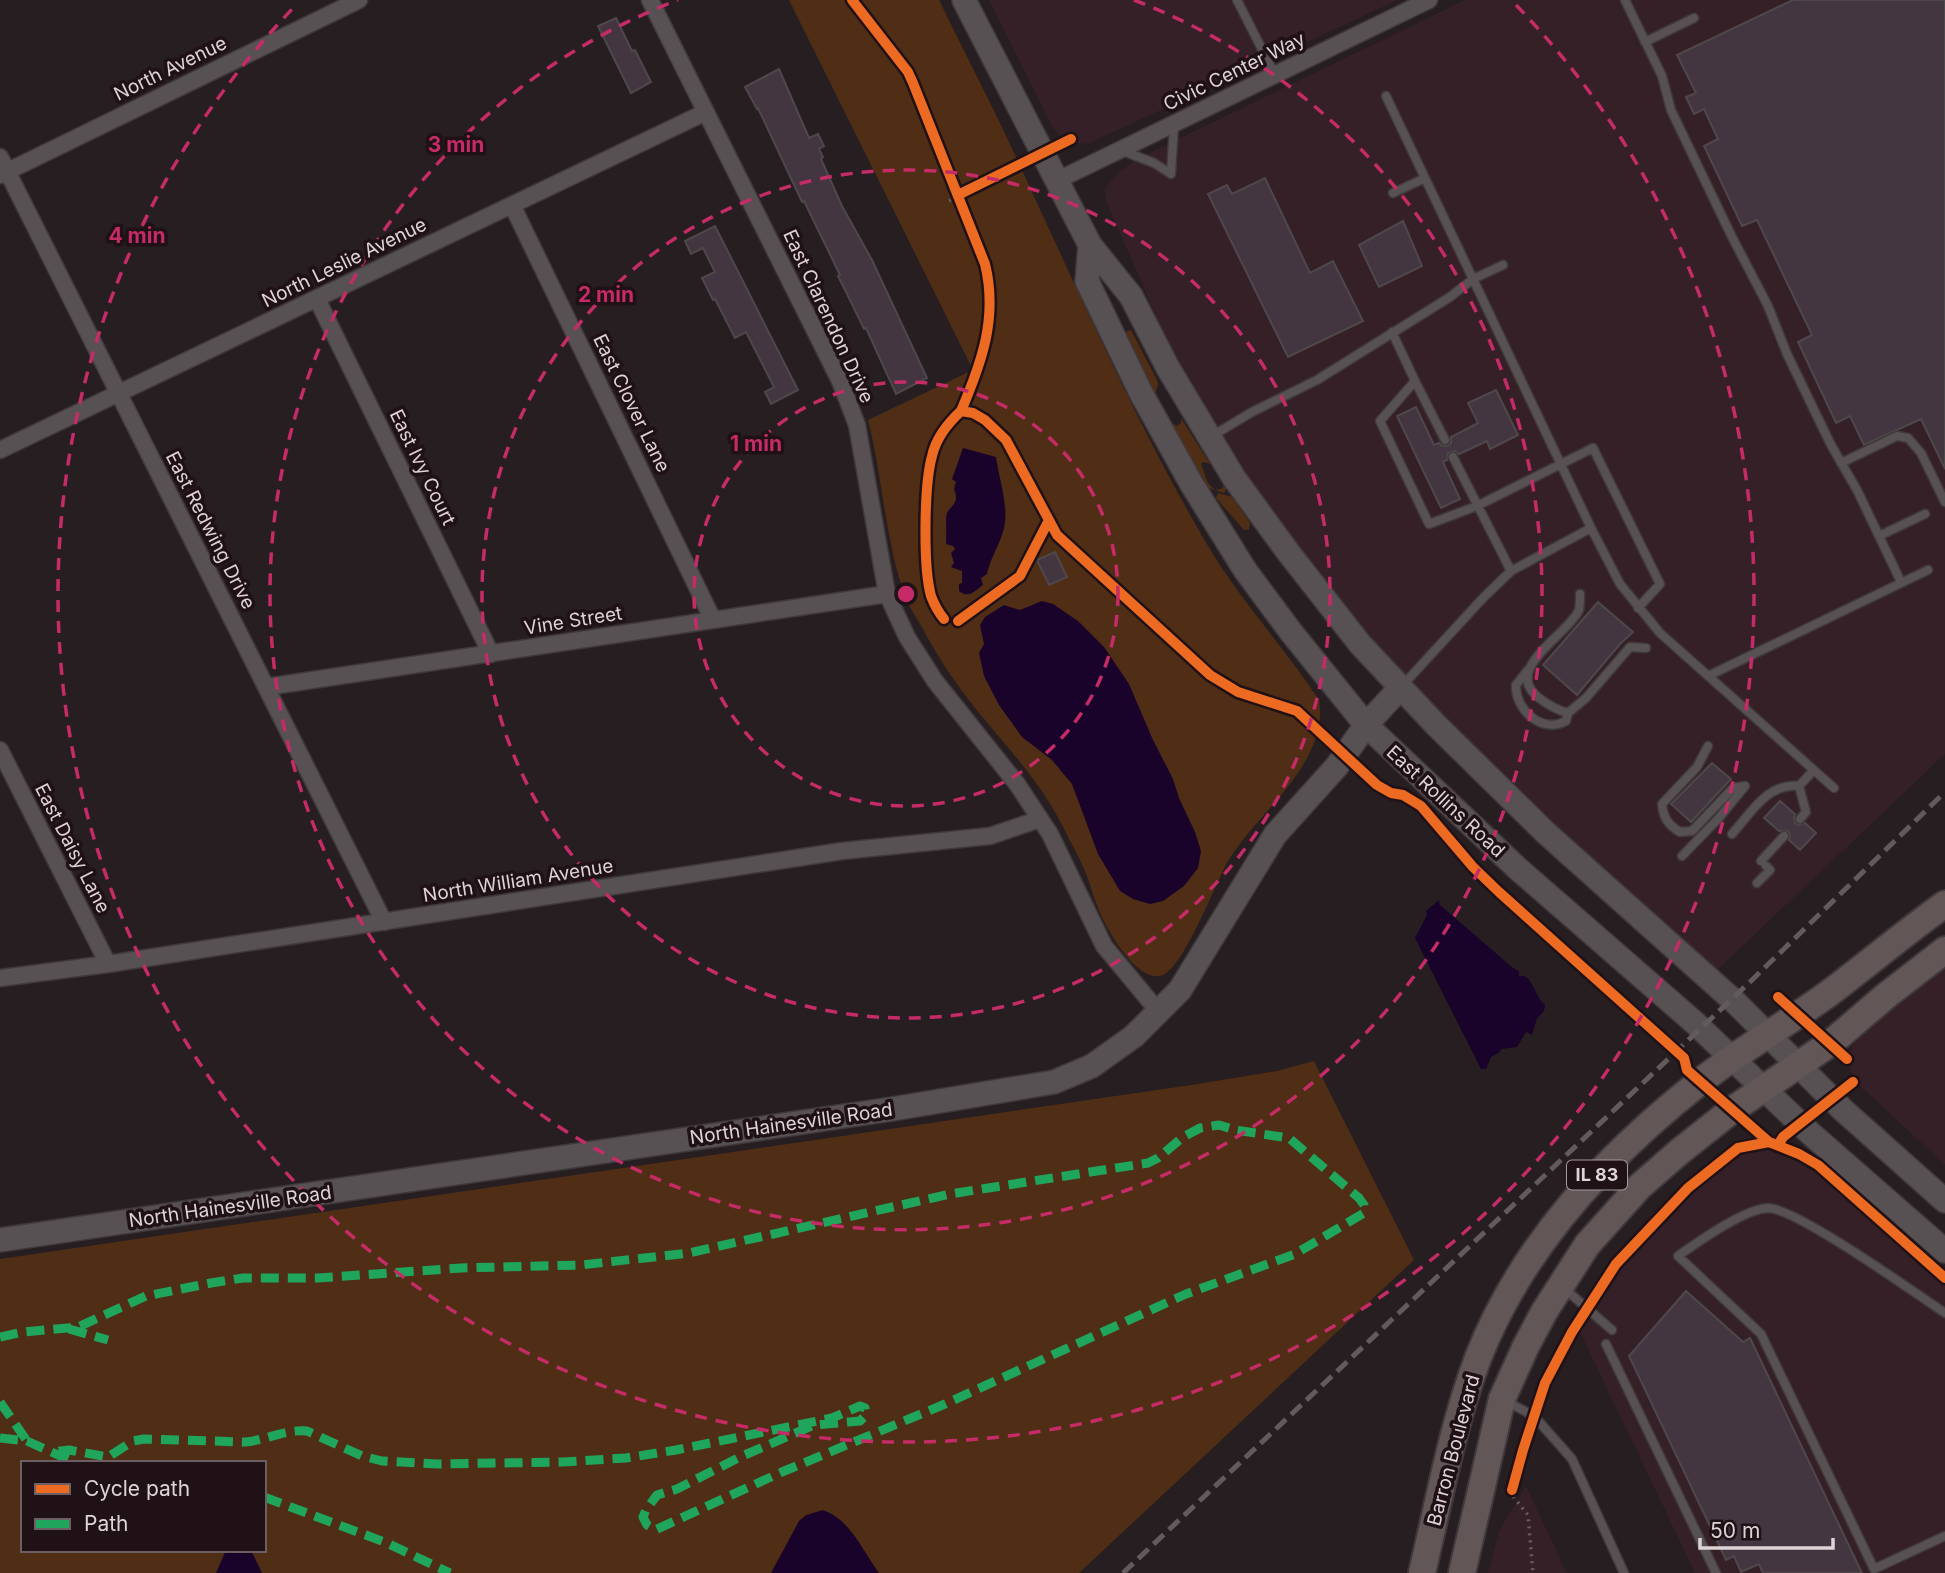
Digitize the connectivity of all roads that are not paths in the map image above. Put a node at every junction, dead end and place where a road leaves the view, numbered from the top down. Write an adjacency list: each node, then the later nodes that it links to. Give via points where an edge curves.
1 (359, 0): 14 (street, North Avenue)
2 (650, 0): 11 (street, East Clarendon Drive)
3 (964, 0): 16 (main road)
4 (1237, 0): 9 (lane)
5 (1429, 0): 9 (street, Civic Center Way)
6 (1625, 0): 8 (lane)
7 (1694, 18): 8 (lane)
8 (1645, 42): 30 (lane, via 1662,76 1671,110)
9 (1275, 75): 12 (street, Civic Center Way)
10 (1386, 96): 15 (lane)
11 (706, 112): 18 (street, North Leslie Avenue); 40 (street, East Clarendon Drive, via 849,403 857,425)
12 (1174, 123): 13 (street, Civic Center Way); 13 (lane, via 1171,174)
13 (1121, 149): 16 (street, Civic Center Way)
14 (2, 168): 25 (street, East Redwing Drive)
15 (1424, 178): 17 (lane); 21 (lane)
16 (1058, 180): 19 (main road)
17 (1392, 193)
18 (512, 205): 22 (street, North Leslie Avenue); 43 (street, East Clover Lane)
19 (1090, 245): 26 (main road, via 1131,296); 51 (main road, East Rollins Road, via 1087,281 1191,483 1257,586)
20 (1503, 265): 21 (lane)
21 (1473, 279): 23 (lane); 31 (lane)
22 (317, 299): 25 (street, North Leslie Avenue); 45 (street, East Ivy Court)
23 (1392, 332): 24 (lane); 26 (lane, via 1317,380)
24 (1415, 381): 27 (lane); 33 (lane, via 1380,421 1429,524)
25 (118, 394): 28 (street, North Leslie Avenue); 48 (street, East Redwing Drive)
26 (1209, 438): 49 (main road, via 1288,552)
27 (1445, 440)
28 (0, 450)
29 (1453, 457): 33 (lane)
30 (1841, 463): 32 (lane, via 1897,436 1908,438 1919,449); 36 (lane)
31 (1561, 464): 33 (lane); 35 (lane); 42 (lane, via 1593,447 1660,584)
32 (1945, 502)
33 (1477, 506): 38 (lane)
34 (1925, 514): 36 (lane)
35 (1591, 528): 38 (lane); 42 (lane)
36 (1879, 536): 39 (lane)
37 (1928, 570): 39 (lane)
38 (1511, 571): 49 (lane)
39 (1902, 582): 47 (lane)
40 (887, 594): 43 (street, Vine Street); 57 (street, East Clarendon Drive, via 935,681)
41 (1580, 594): 46 (lane, via 1578,611)
42 (1638, 608): 47 (lane)
43 (713, 620): 45 (street, Vine Street)
44 (1646, 648): 50 (lane, via 1630,648)
45 (491, 653): 48 (street, Vine Street)
46 (1528, 670): 50 (lane, via 1527,683 1534,694); 50 (lane, via 1516,685 1524,709 1549,726 1566,721)
47 (1708, 676): 54 (lane)
48 (266, 687): 64 (street, East Redwing Drive)
49 (1400, 688): 51 (main road, North Hainesville Road); 69 (main road, via 1546,832)
50 (1568, 713)
51 (1366, 725): 68 (main road, North Hainesville Road, via 1337,766 1275,835 1180,990); 70 (main road, East Rollins Road, via 1517,868)
52 (1708, 746): 61 (lane, via 1697,767 1662,804 1667,821 1680,832 1692,831 1734,788 1745,786)
53 (0, 750): 66 (street, East Daisy Lane)
54 (1814, 769): 55 (lane); 56 (lane)
55 (1799, 786): 58 (lane, via 1806,812); 59 (lane, via 1773,791)
56 (1834, 788)
57 (1040, 819): 64 (street, North William Avenue, via 990,836 842,851); 68 (street, East Clarendon Drive, via 1104,946)
58 (1800, 819)
59 (1732, 834)
60 (1784, 836): 62 (lane, via 1763,863 1770,870)
61 (1682, 856)
62 (1757, 883)
63 (1945, 904): 69 (main road, Barron Boulevard / IL 83)
64 (384, 922): 66 (street, North William Avenue)
65 (1945, 950): 71 (main road, Barron Boulevard)
66 (108, 964): 67 (street, North William Avenue)
67 (0, 978)
68 (1158, 1011): 74 (main road, North Hainesville Road, via 1134,1036 1092,1066 1054,1082)
69 (1767, 1034): 70 (main road, Barron Boulevard / IL 83); 71 (main road)
70 (1732, 1058): 72 (main road, East Rollins Road); 83 (main road, Barron Boulevard / IL 83, via 1612,1158 1543,1239 1506,1298 1462,1404)
71 (1798, 1065): 72 (main road, Barron Boulevard); 73 (main road)
72 (1764, 1090): 75 (main road, East Rollins Road); 76 (main road, Barron Boulevard, via 1724,1115 1639,1187 1587,1245)
73 (1945, 1201)
74 (0, 1240)
75 (1945, 1251)
76 (1560, 1285): 78 (lane); 80 (main road, Barron Boulevard)
77 (1945, 1312): 82 (lane, via 1810,1225 1777,1209 1747,1215 1678,1256 1761,1334)
78 (1612, 1331)
79 (1606, 1344): 86 (lane)
80 (1502, 1399): 84 (main road, Barron Boulevard); 85 (lane, via 1534,1416 1572,1459)
81 (1945, 1536): 82 (lane)
82 (1875, 1571)
83 (1422, 1573)
84 (1462, 1573)
85 (1624, 1573)
86 (1716, 1573)

